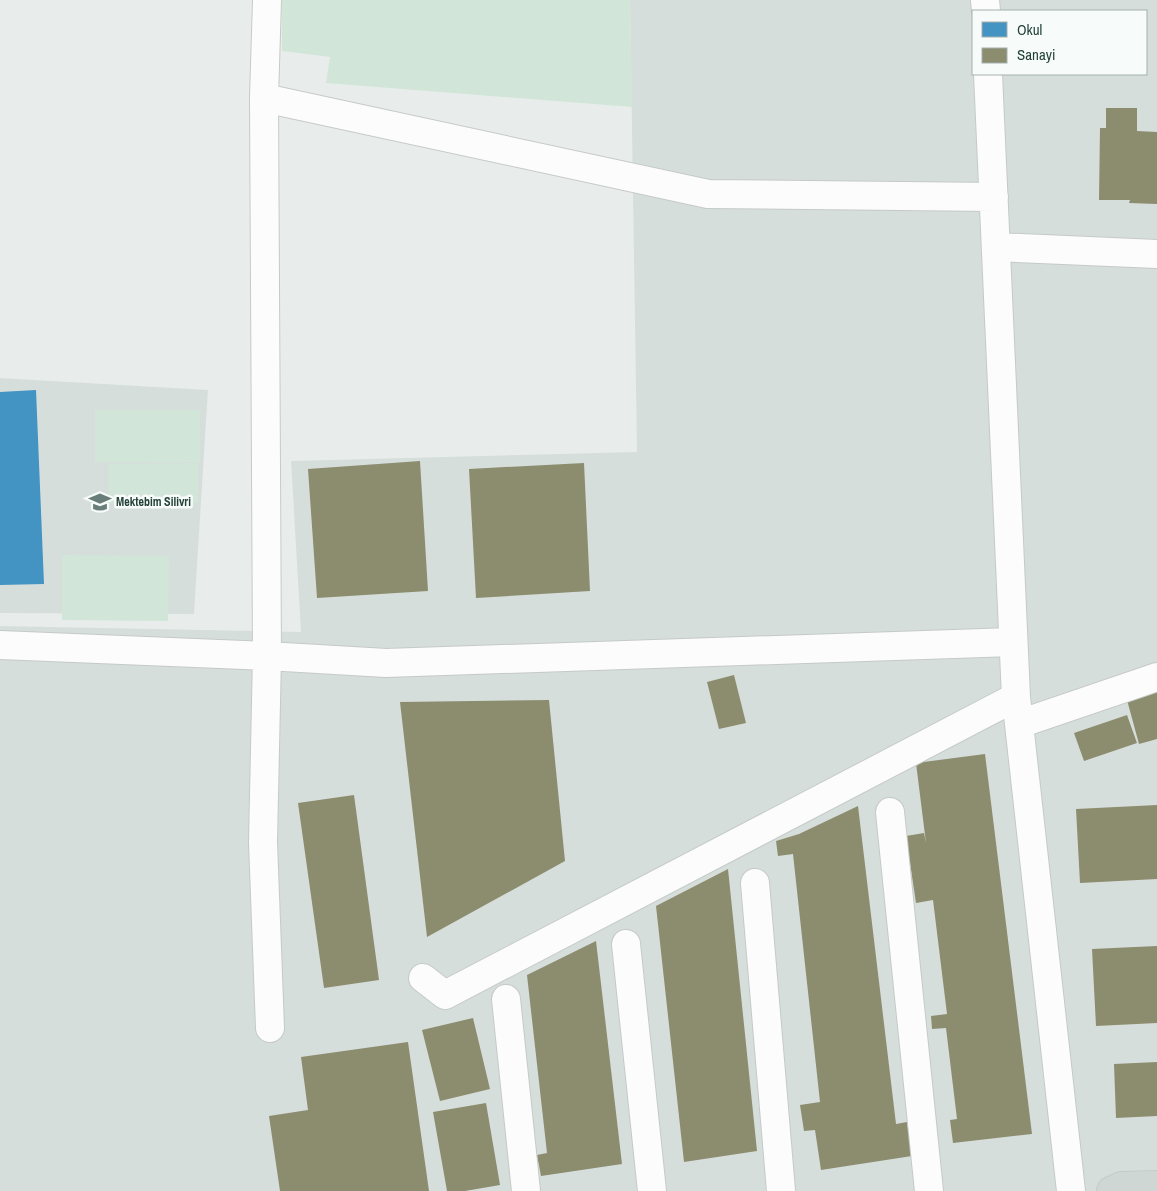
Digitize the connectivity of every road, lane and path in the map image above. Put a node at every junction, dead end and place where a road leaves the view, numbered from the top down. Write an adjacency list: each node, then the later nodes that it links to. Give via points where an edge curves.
1 (266, 0): 3 (street)
2 (988, 75): 4 (street)
3 (264, 98): 4 (street, via 708,194); 9 (street)
4 (994, 197): 5 (street)
5 (996, 247): 6 (street); 7 (street)
6 (1157, 254)
7 (1013, 642): 9 (street, via 386,663); 11 (street)
8 (0, 645): 9 (street)
9 (267, 656): 18 (street, via 263,842)
10 (1157, 677): 12 (street)
11 (1016, 697): 12 (street); 16 (street, via 445,995)
12 (1019, 724): 24 (street)
13 (890, 812): 23 (street)
14 (755, 883): 22 (street)
15 (626, 944): 21 (street)
16 (423, 978)
17 (506, 999): 20 (street)
18 (270, 1028)
19 (1157, 1185): 25 (main road, via 1122,1186)
20 (526, 1191)
21 (652, 1191)
22 (781, 1191)
23 (929, 1191)
24 (1071, 1191)
25 (1111, 1191)

